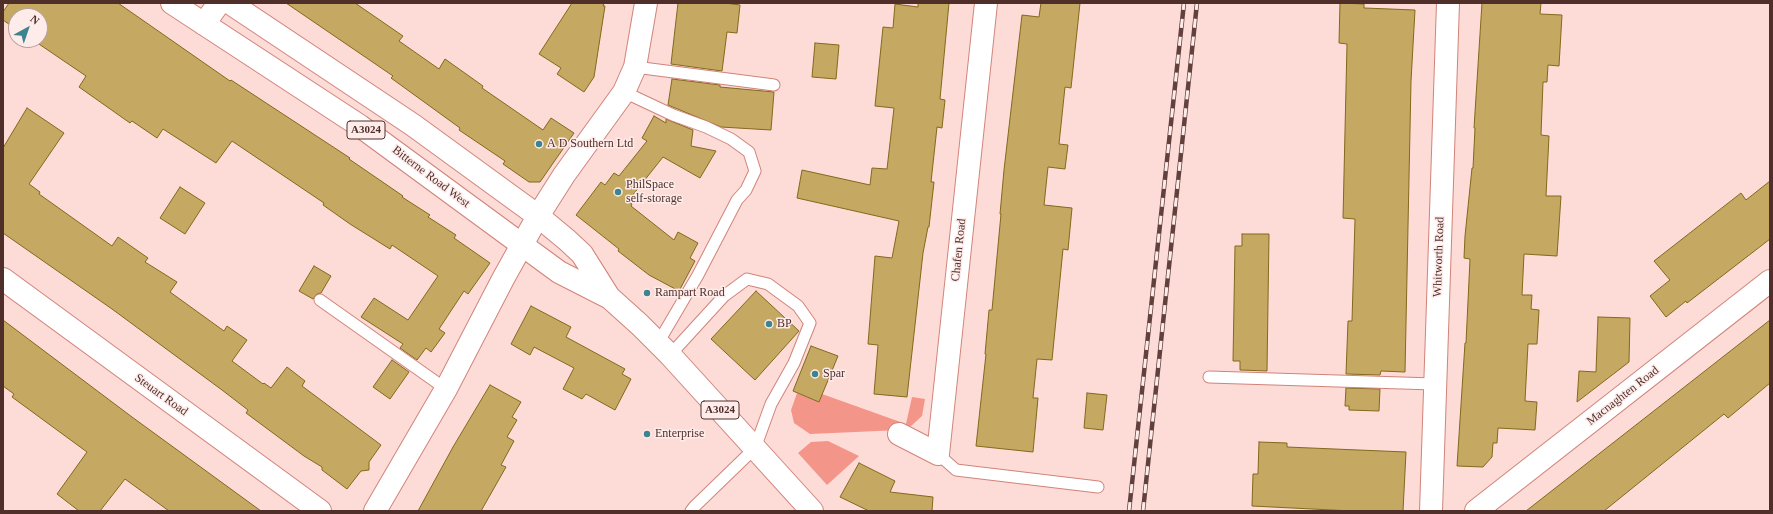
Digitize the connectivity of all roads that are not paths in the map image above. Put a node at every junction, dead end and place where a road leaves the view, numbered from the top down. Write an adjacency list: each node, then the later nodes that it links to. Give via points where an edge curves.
1 (172, 3): 7 (street, Bitterne Road West / A3024)
2 (219, 3): 7 (street)
3 (230, 3): 11 (street, Bitterne Road West / A3024, via 413,125)
4 (646, 3): 8 (street)
5 (986, 3): 23 (street, Chafen Road)
6 (1448, 3): 19 (street, Whitworth Road)
7 (204, 24): 12 (street, Bitterne Road West / A3024, via 360,126)
8 (635, 67): 9 (lane); 10 (street)
9 (774, 85)
10 (624, 92): 11 (street, via 564,175); 17 (lane, via 731,139 749,152 755,171 698,275)
11 (538, 216): 12 (street); 15 (street, Bitterne Road West / A3024, via 582,254)
12 (522, 245): 15 (street, Bitterne Road West / A3024, via 559,272); 20 (street)
13 (3, 279): 25 (street, Steuart Road)
14 (1770, 281): 30 (street, Macnaghten Road)
15 (610, 298): 17 (street, Bitterne Road West / A3024)
16 (320, 300): 20 (lane)
17 (664, 349): 22 (street, Bitterne Road West / A3024); 22 (lane, via 724,296 747,280 768,284 798,306 810,323 794,363 772,404)
18 (1209, 377): 19 (lane)
19 (1434, 384): 29 (street, Whitworth Road)
20 (446, 389): 26 (street)
21 (899, 434): 23 (street)
22 (755, 448): 27 (lane); 28 (street, Bitterne Road West / A3024)
23 (938, 454): 24 (lane, via 956,470)
24 (1098, 487)
25 (320, 511)
26 (375, 511)
27 (691, 511)
28 (812, 511)
29 (1431, 511)
30 (1476, 511)

